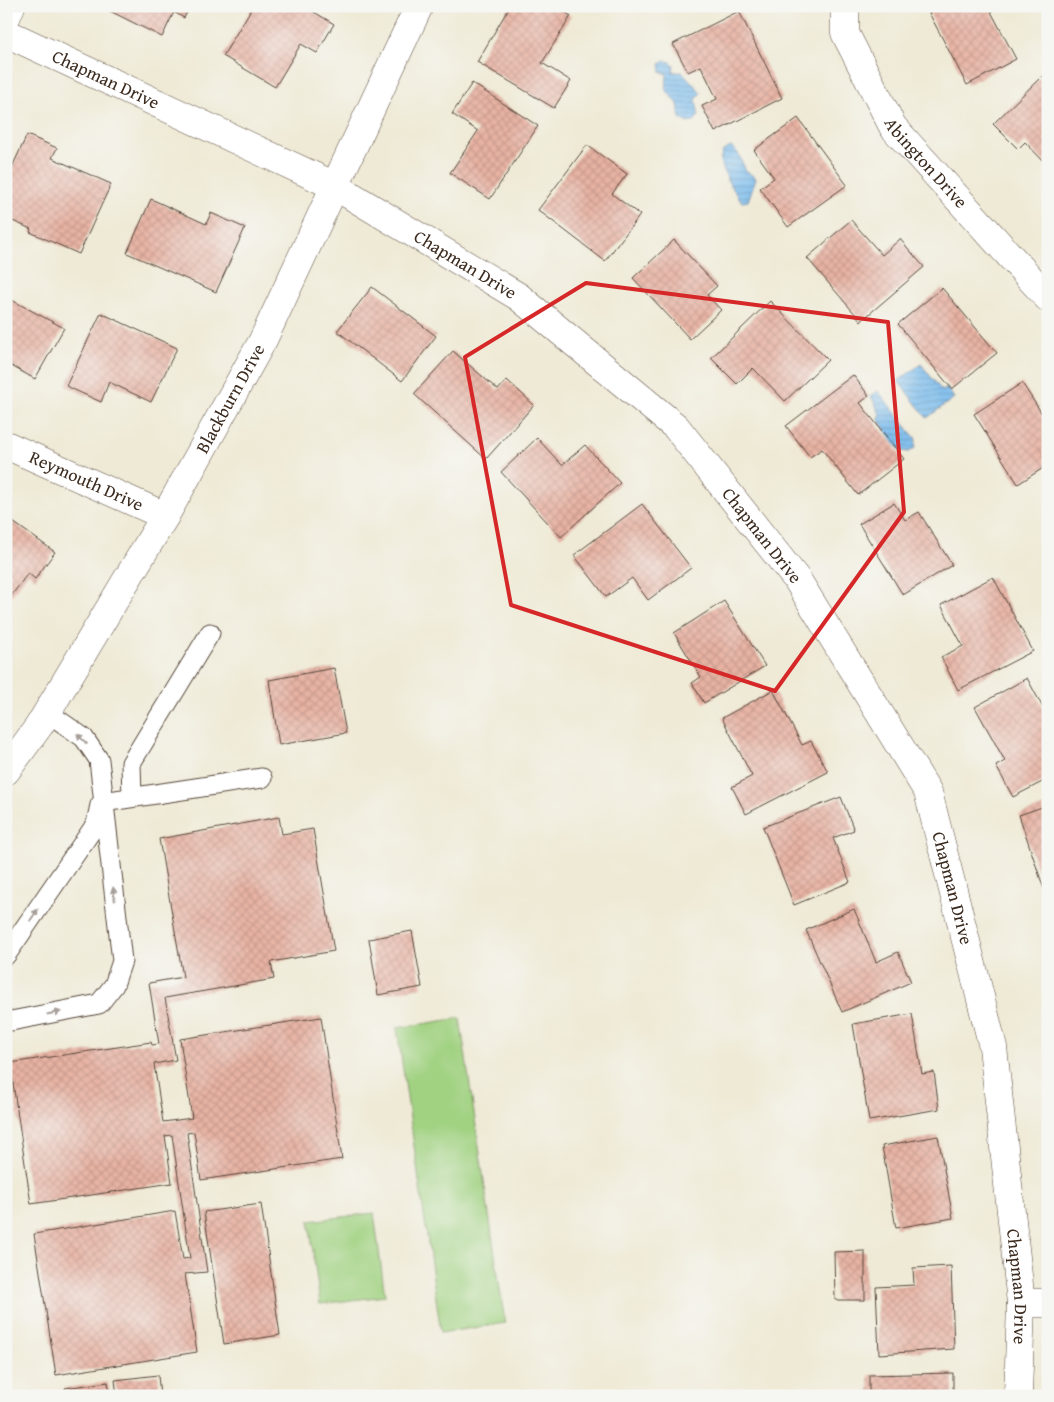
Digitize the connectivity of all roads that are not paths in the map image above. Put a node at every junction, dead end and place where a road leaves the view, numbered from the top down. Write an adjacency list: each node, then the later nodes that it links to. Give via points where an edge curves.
1 (11, 6): 4 (street)
2 (419, 6): 6 (street, Blackburn Drive)
3 (845, 6): 7 (street, Abington Drive, via 845,33 893,127)
4 (6, 18)
5 (6, 33): 6 (street, Chapman Drive)
6 (335, 186): 9 (street, Blackburn Drive, via 263,340); 18 (street, Chapman Drive, via 520,297 676,427 798,581 928,792 993,1047)
7 (1048, 298)
8 (6, 445): 9 (street, Reymouth Drive)
9 (165, 516): 11 (street, Blackburn Drive)
10 (210, 632): 14 (lane, via 131,763)
11 (47, 712): 12 (street, Blackburn Drive); 15 (lane, one-way to 11, via 99,760 84,738)
12 (6, 771)
13 (262, 778): 14 (lane)
14 (132, 797): 15 (lane)
15 (103, 798): 16 (lane, one-way to 15, via 96,824); 17 (lane, one-way to 15, via 99,1004 114,985 122,961)
16 (6, 956)
17 (6, 1022)
18 (1021, 1303): 19 (street); 20 (street, Chapman Drive)
19 (1048, 1303)
20 (1018, 1396)

